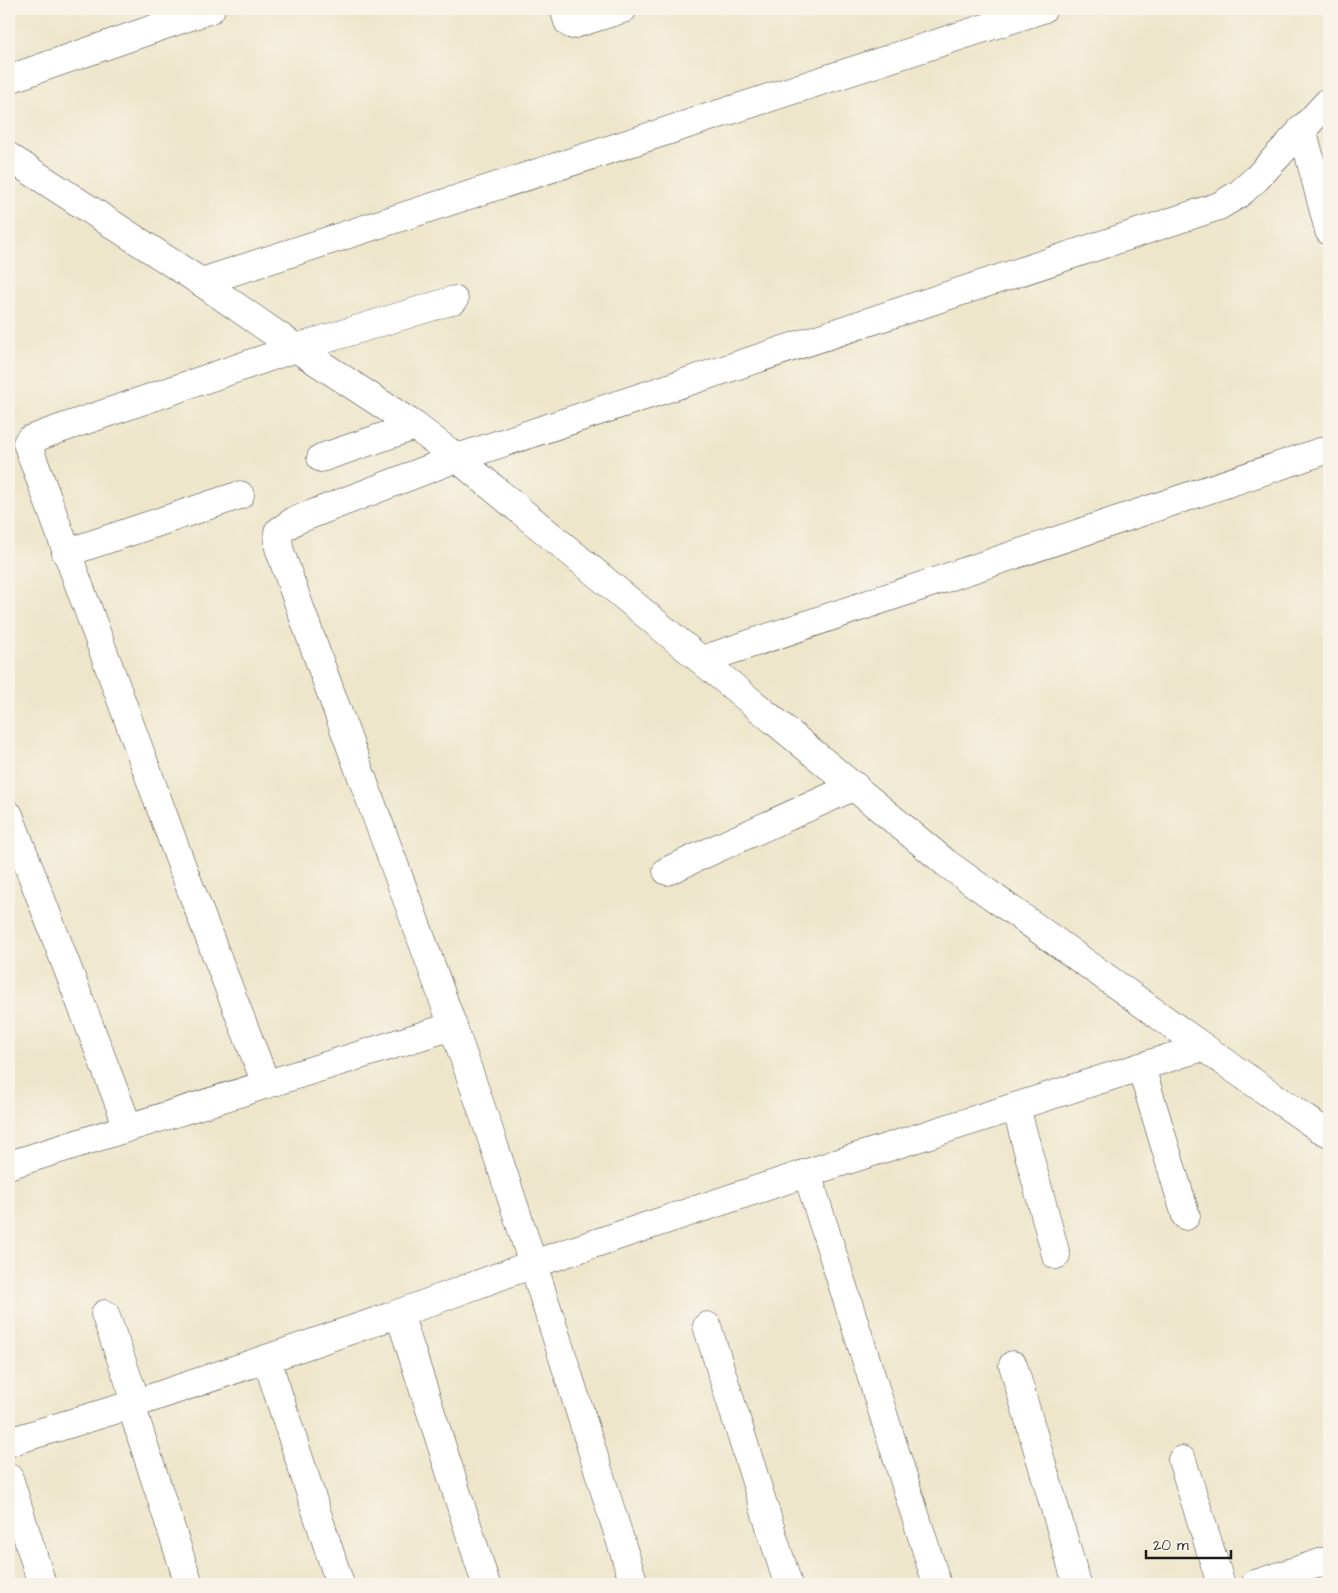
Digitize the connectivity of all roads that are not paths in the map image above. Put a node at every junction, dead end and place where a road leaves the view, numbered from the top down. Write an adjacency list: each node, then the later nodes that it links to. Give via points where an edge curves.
1 (212, 9): 5 (street)
2 (564, 9): 3 (street, via 572,25)
3 (623, 9)
4 (1043, 9): 10 (street)
5 (9, 78)
6 (1329, 101): 7 (street)
7 (1302, 128): 9 (street); 16 (street, via 1257,178 1219,206)
8 (9, 157): 10 (street)
9 (1329, 231)
10 (201, 282): 12 (street)
11 (454, 300): 12 (street)
12 (296, 348): 13 (street); 18 (street, via 28,441 28,451)
13 (415, 426): 15 (street); 16 (street)
14 (1329, 449): 19 (street)
15 (321, 458)
16 (457, 458): 19 (street); 23 (street, via 294,521 282,528 278,535 279,548 324,678 363,776)
17 (240, 495): 18 (street)
18 (66, 553): 26 (street)
19 (702, 660): 20 (street)
20 (855, 786): 22 (street); 24 (street, via 946,862)
21 (9, 815): 28 (street)
22 (667, 872)
23 (453, 1026): 26 (street); 34 (street)
24 (1203, 1048): 25 (street); 29 (street)
25 (1141, 1067): 27 (street); 32 (street)
26 (266, 1084): 28 (street)
27 (1016, 1107): 31 (street); 33 (street)
28 (128, 1128): 30 (street)
29 (1329, 1133)
30 (9, 1165)
31 (807, 1173): 34 (street); 51 (street)
32 (1186, 1216)
33 (1056, 1255)
34 (533, 1264): 35 (street); 49 (street)
35 (399, 1313): 38 (street); 48 (street)
36 (105, 1314): 40 (street)
37 (707, 1326): 50 (street)
38 (267, 1360): 40 (street); 47 (street)
39 (1013, 1365): 52 (street)
40 (134, 1404): 41 (street); 46 (street)
41 (9, 1442)
42 (1182, 1460): 53 (street)
43 (9, 1478): 45 (street)
44 (1329, 1560): 54 (street)
45 (42, 1584)
46 (189, 1584)
47 (340, 1584)
48 (486, 1584)
49 (634, 1584)
50 (788, 1584)
51 (937, 1584)
52 (1077, 1584)
53 (1221, 1584)
54 (1255, 1584)

